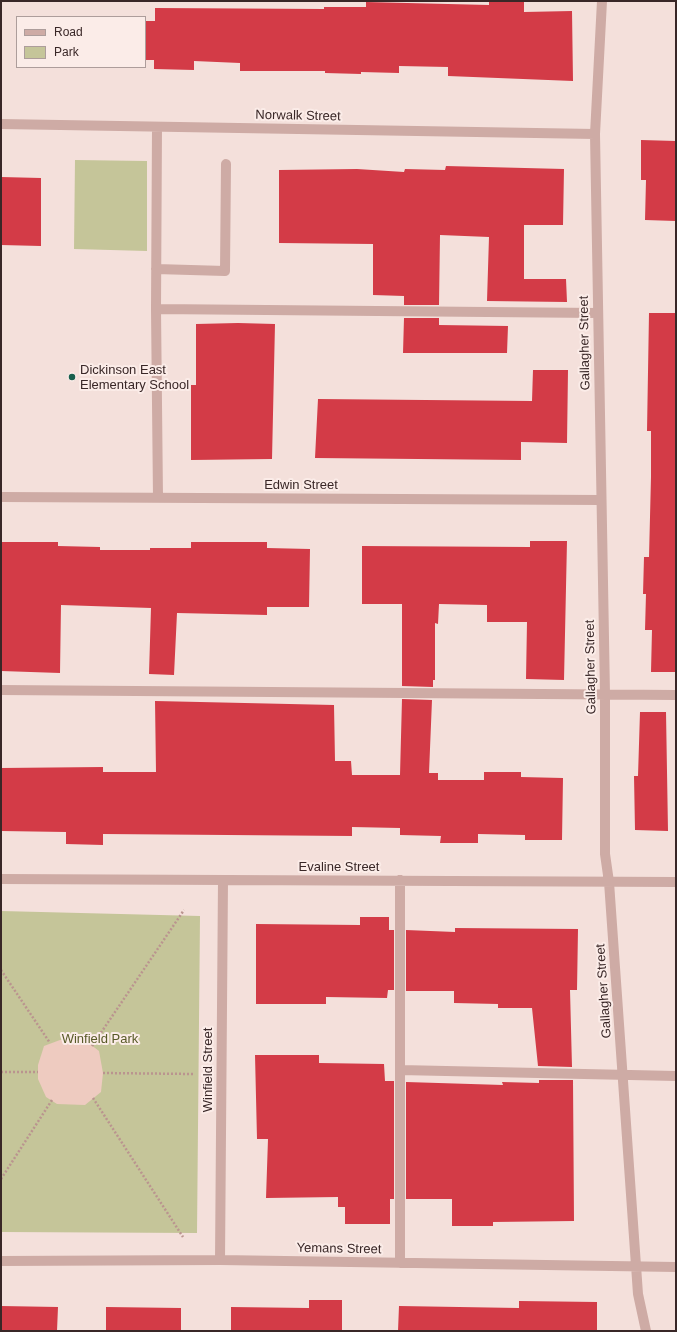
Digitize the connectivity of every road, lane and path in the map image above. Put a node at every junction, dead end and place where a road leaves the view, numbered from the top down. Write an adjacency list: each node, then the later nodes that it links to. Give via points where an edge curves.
1 (602, 1): 4 (street, Gallagher Street)
2 (1, 124): 3 (street, Norwalk Street)
3 (157, 127): 4 (street, Norwalk Street); 6 (street)
4 (596, 134): 8 (street, Gallagher Street)
5 (226, 164): 6 (street, via 225,271)
6 (156, 269): 7 (street)
7 (156, 309): 8 (street); 10 (street)
8 (598, 313): 11 (street, Gallagher Street)
9 (1, 497): 10 (street, Edwin Street)
10 (158, 498): 11 (street, Edwin Street)
11 (600, 500): 13 (street, Gallagher Street)
12 (1, 690): 13 (street)
13 (605, 694): 14 (street); 18 (street, Gallagher Street, via 605,854)
14 (676, 695)
15 (1, 879): 16 (street, Evaline Street)
16 (223, 880): 17 (street, Evaline Street); 35 (street, Winfield Street)
17 (400, 880): 18 (street, Evaline Street); 24 (street)
18 (610, 882): 19 (street, Evaline Street); 29 (street, Gallagher Street)
19 (676, 882)
20 (184, 910): 23 (path)
21 (1, 970): 22 (path)
22 (50, 1043)
23 (92, 1046)
24 (400, 1070): 29 (street); 37 (street)
25 (1, 1072): 26 (path)
26 (38, 1072)
27 (103, 1072): 28 (path)
28 (193, 1074)
29 (624, 1076): 30 (street); 38 (street, Gallagher Street)
30 (676, 1076)
31 (93, 1098): 34 (path)
32 (52, 1100): 33 (path)
33 (1, 1179)
34 (184, 1237)
35 (220, 1260): 36 (street, Yemans Street); 37 (street, Yemans Street)
36 (1, 1261)
37 (400, 1263): 38 (street, Yemans Street)
38 (637, 1266): 39 (street, Yemans Street); 40 (street, Gallagher Street, via 638,1294)
39 (676, 1267)
40 (646, 1331)

